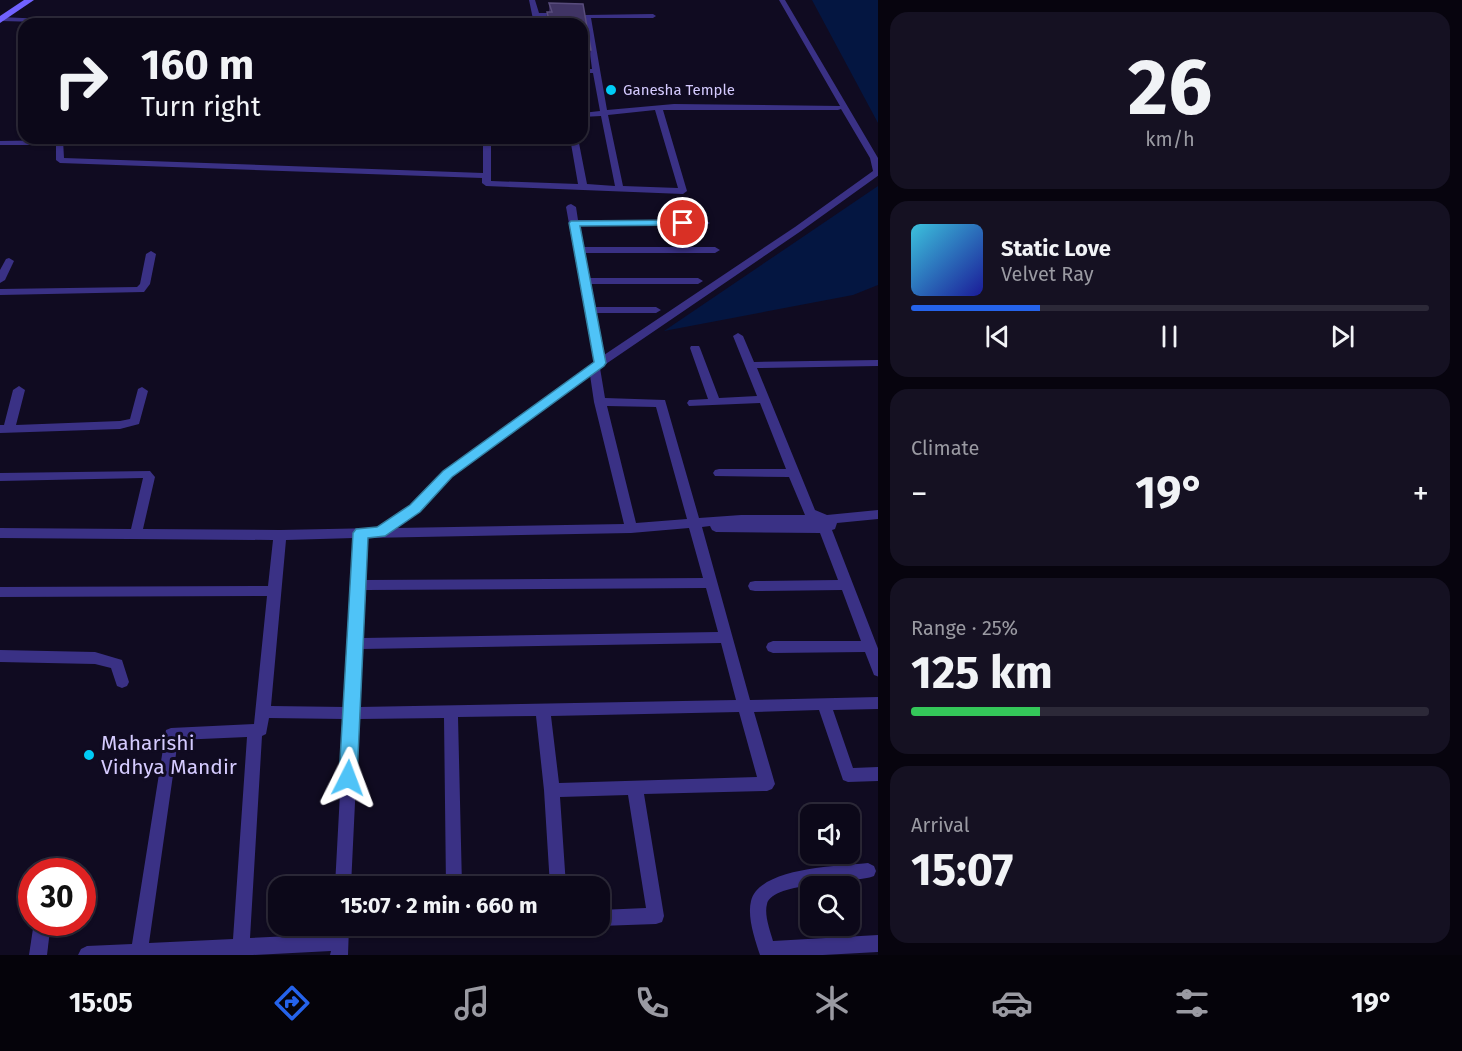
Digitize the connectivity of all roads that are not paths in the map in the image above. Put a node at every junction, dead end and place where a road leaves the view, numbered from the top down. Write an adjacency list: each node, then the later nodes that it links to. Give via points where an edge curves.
1 (30, 0): 8 (main road)
2 (532, 0): 4 (street)
3 (782, 0): 41 (street, via 874,158 877,172)
4 (539, 15): 5 (street); 7 (street)
5 (587, 16): 6 (street)
6 (653, 16)
7 (540, 18)
8 (0, 19): 9 (street)
9 (18, 20)
10 (588, 22): 12 (street)
11 (588, 71): 12 (street)
12 (597, 71): 15 (street)
13 (658, 107): 14 (street); 15 (street); 24 (street, via 683,191)
14 (838, 108)
15 (604, 113): 16 (street); 23 (street)
16 (588, 114)
17 (0, 143): 18 (street)
18 (18, 143)
19 (60, 144): 22 (street, via 60,160)
20 (487, 144): 22 (street)
21 (575, 144): 24 (street)
22 (487, 176): 24 (street, via 486,183)
23 (619, 185)
24 (582, 187)
25 (571, 207): 26 (street)
26 (574, 223): 27 (street); 28 (street)
27 (705, 223)
28 (579, 250): 29 (street); 33 (street)
29 (715, 250)
30 (151, 254): 35 (street, via 145,284 140,290)
31 (9, 261): 32 (street)
32 (0, 280)
33 (585, 281): 34 (street); 36 (street)
34 (698, 281)
35 (0, 292)
36 (590, 310): 37 (street); 41 (street)
37 (656, 310)
38 (738, 336): 42 (street)
39 (695, 348): 48 (street)
40 (878, 363): 42 (street)
41 (597, 365): 46 (street); 59 (street, via 448,474 415,509)
42 (750, 365): 45 (street)
43 (19, 390): 49 (street)
44 (142, 391): 49 (street, via 135,421 120,425)
45 (764, 399): 48 (street); 51 (street)
46 (600, 402): 54 (street, via 661,403); 56 (street)
47 (693, 402): 48 (street)
48 (715, 402)
49 (5, 428)
50 (719, 473): 51 (street)
51 (794, 473): 55 (street, via 810,513)
52 (0, 477): 60 (street, via 146,474 149,477)
53 (878, 514): 55 (street)
54 (694, 523): 55 (street, via 719,527); 56 (street); 62 (street)
55 (821, 523): 64 (street)
56 (631, 528): 59 (street)
57 (0, 533): 60 (street)
58 (361, 533): 59 (street); 61 (street); 63 (street)
59 (380, 533)
60 (136, 534): 61 (street)
61 (280, 535): 66 (street)
62 (712, 583): 63 (street); 68 (street)
63 (358, 585): 69 (street)
64 (846, 585): 65 (street); 70 (street)
65 (755, 586)
66 (275, 591): 67 (street); 80 (street)
67 (0, 592)
68 (726, 637): 69 (street); 77 (street)
69 (355, 644): 81 (street)
70 (869, 646): 71 (street); 73 (street)
71 (773, 647)
72 (0, 656): 74 (street, via 95,658 117,664)
73 (878, 668)
74 (122, 682)
75 (878, 703): 76 (street)
76 (824, 704): 77 (street); 83 (street, via 848,775)
77 (745, 706): 78 (street); 84 (street, via 767,784)
78 (543, 710): 79 (street); 85 (street)
79 (451, 711): 81 (street); 88 (street)
80 (263, 712): 81 (street); 82 (street, via 261,730)
81 (351, 713): 87 (street)
82 (255, 730): 94 (street); 95 (street, via 171,734)
83 (878, 774)
84 (635, 788): 85 (street); 90 (street, via 656,916)
85 (552, 790): 89 (street)
86 (868, 871): 96 (street, via 784,882 763,891 758,913)
87 (343, 876)
88 (454, 876)
89 (557, 876)
90 (610, 918)
91 (41, 936): 97 (street)
92 (340, 941): 94 (street)
93 (878, 943): 96 (street)
94 (241, 947): 95 (street)
95 (139, 952): 98 (street)
96 (768, 953)
97 (38, 955)
98 (87, 955)

